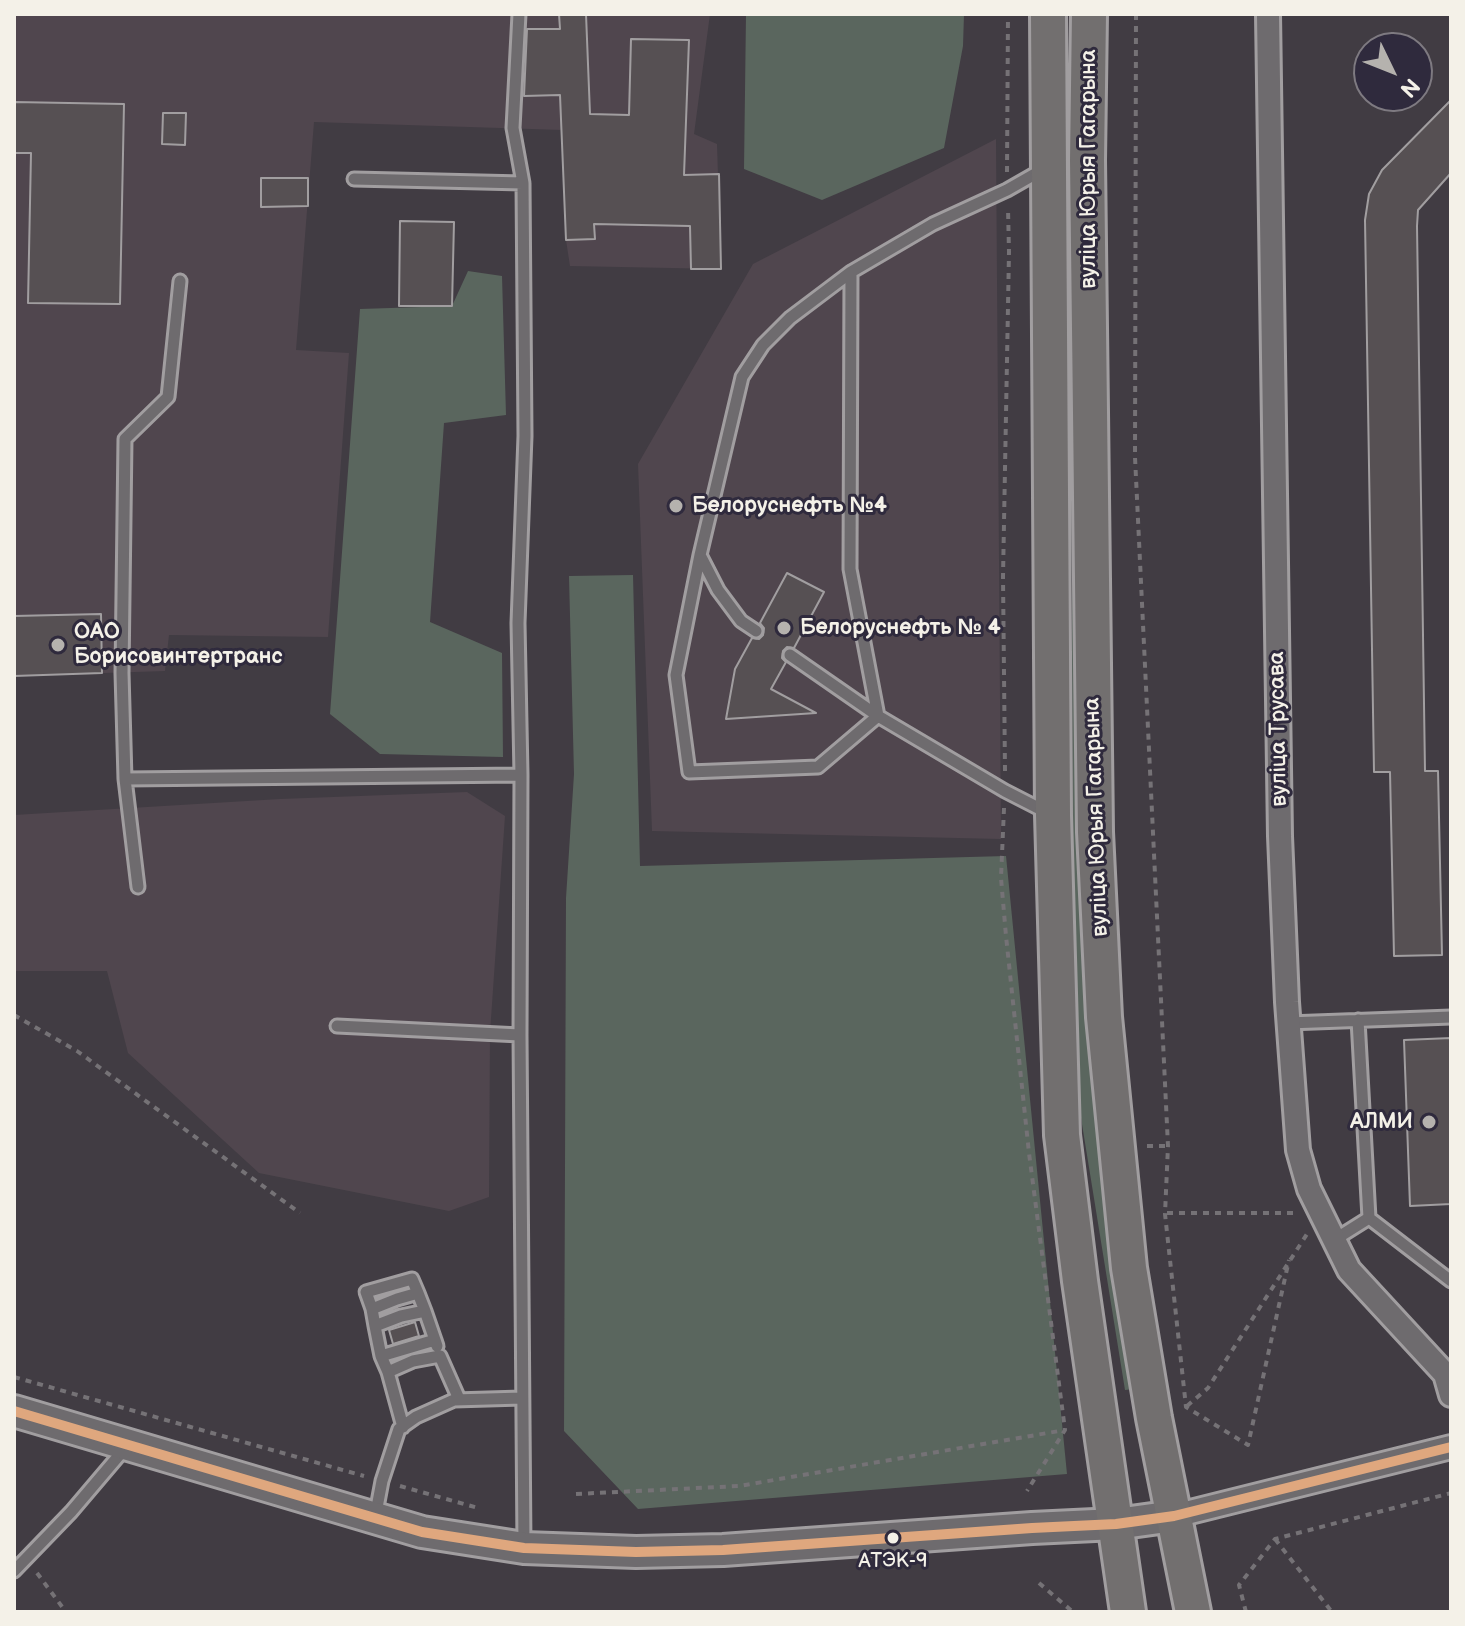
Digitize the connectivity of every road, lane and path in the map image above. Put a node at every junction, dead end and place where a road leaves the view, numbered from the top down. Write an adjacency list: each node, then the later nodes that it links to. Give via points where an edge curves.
1 (519, 14): 9 (lane, via 513,128)
2 (1008, 14): 10 (path)
3 (1048, 14): 7 (main road, вуліца Юрыя Гагарына)
4 (1089, 14): 59 (main road, вуліца Юрыя Гагарына, via 1095,832 1104,1017 1129,1268)
5 (1136, 14): 30 (path, via 1135,457 1168,1146)
6 (1268, 14): 22 (street, вуліца Трусава, via 1280,836)
7 (1050, 165): 10 (lane); 20 (main road, вуліца Юрыя Гагарына)
8 (354, 179): 9 (lane)
9 (523, 183): 17 (lane)
10 (1007, 190): 11 (lane, via 933,224); 19 (path)
11 (851, 272): 13 (lane, via 790,318 742,377); 16 (lane, via 850,569)
12 (180, 281): 18 (lane, via 168,397 125,439)
13 (700, 555): 14 (lane, via 726,601); 16 (lane, via 676,675 689,772 818,767)
14 (756, 631)
15 (790, 655): 16 (lane)
16 (878, 716): 19 (lane)
17 (521, 775): 18 (lane); 27 (lane)
18 (125, 779): 21 (lane)
19 (1005, 791): 20 (lane); 51 (path, via 1001,878 1006,936)
20 (1053, 815): 61 (main road, вуліца Юрыя Гагарына, via 1062,1135)
21 (138, 887)
22 (1288, 1012): 25 (lane); 29 (street, вуліца Трусава, via 1298,1150)
23 (14, 1015): 28 (path, via 77,1051)
24 (1451, 1017): 25 (lane)
25 (1358, 1020): 31 (lane)
26 (337, 1026): 27 (lane)
27 (520, 1035): 45 (lane)
28 (300, 1213)
29 (1320, 1213): 30 (path); 32 (street, вуліца Трусава); 33 (path)
30 (1165, 1214): 47 (path)
31 (1369, 1218): 32 (lane); 34 (lane)
32 (1333, 1241): 44 (street, вуліца Трусава, via 1349,1270 1445,1374)
33 (1289, 1260): 47 (path, via 1208,1388); 47 (path, via 1248,1445)
34 (1451, 1281)
35 (418, 1293): 36 (lane); 36 (lane, via 412,1279 366,1292); 37 (lane)
36 (372, 1309): 38 (lane)
37 (425, 1311): 38 (lane); 39 (lane)
38 (375, 1326): 40 (lane)
39 (435, 1340): 40 (lane); 41 (lane)
40 (381, 1356): 42 (lane)
41 (440, 1356): 42 (lane); 46 (lane)
42 (388, 1372): 50 (lane)
43 (14, 1377): 54 (path)
44 (1451, 1395)
45 (522, 1398): 46 (lane); 63 (lane)
46 (459, 1399): 50 (lane)
47 (1186, 1407): 49 (path)
48 (14, 1411): 52 (main road)
49 (1179, 1413)
50 (403, 1427): 54 (lane)
51 (1065, 1430): 55 (path); 57 (path, via 739,1486)
52 (127, 1446): 60 (main road); 64 (lane)
53 (1451, 1447): 59 (street)
54 (382, 1481): 58 (path); 60 (lane)
55 (1027, 1491)
56 (1451, 1493): 62 (path)
57 (576, 1494)
58 (478, 1508)
59 (1174, 1516): 61 (main road); 70 (main road, вуліца Юрыя Гагарына)
60 (375, 1518): 63 (main road, via 422,1532)
61 (1116, 1524): 63 (main road, via 723,1550); 69 (main road, вуліца Юрыя Гагарына)
62 (1275, 1539): 71 (path, via 1239,1585); 72 (path)
63 (524, 1548)
64 (26, 1558): 65 (lane); 67 (path)
65 (14, 1571)
66 (1039, 1583): 68 (path)
67 (66, 1612)
68 (1073, 1612)
69 (1128, 1612)
70 (1193, 1612)
71 (1246, 1612)
72 (1332, 1612)

